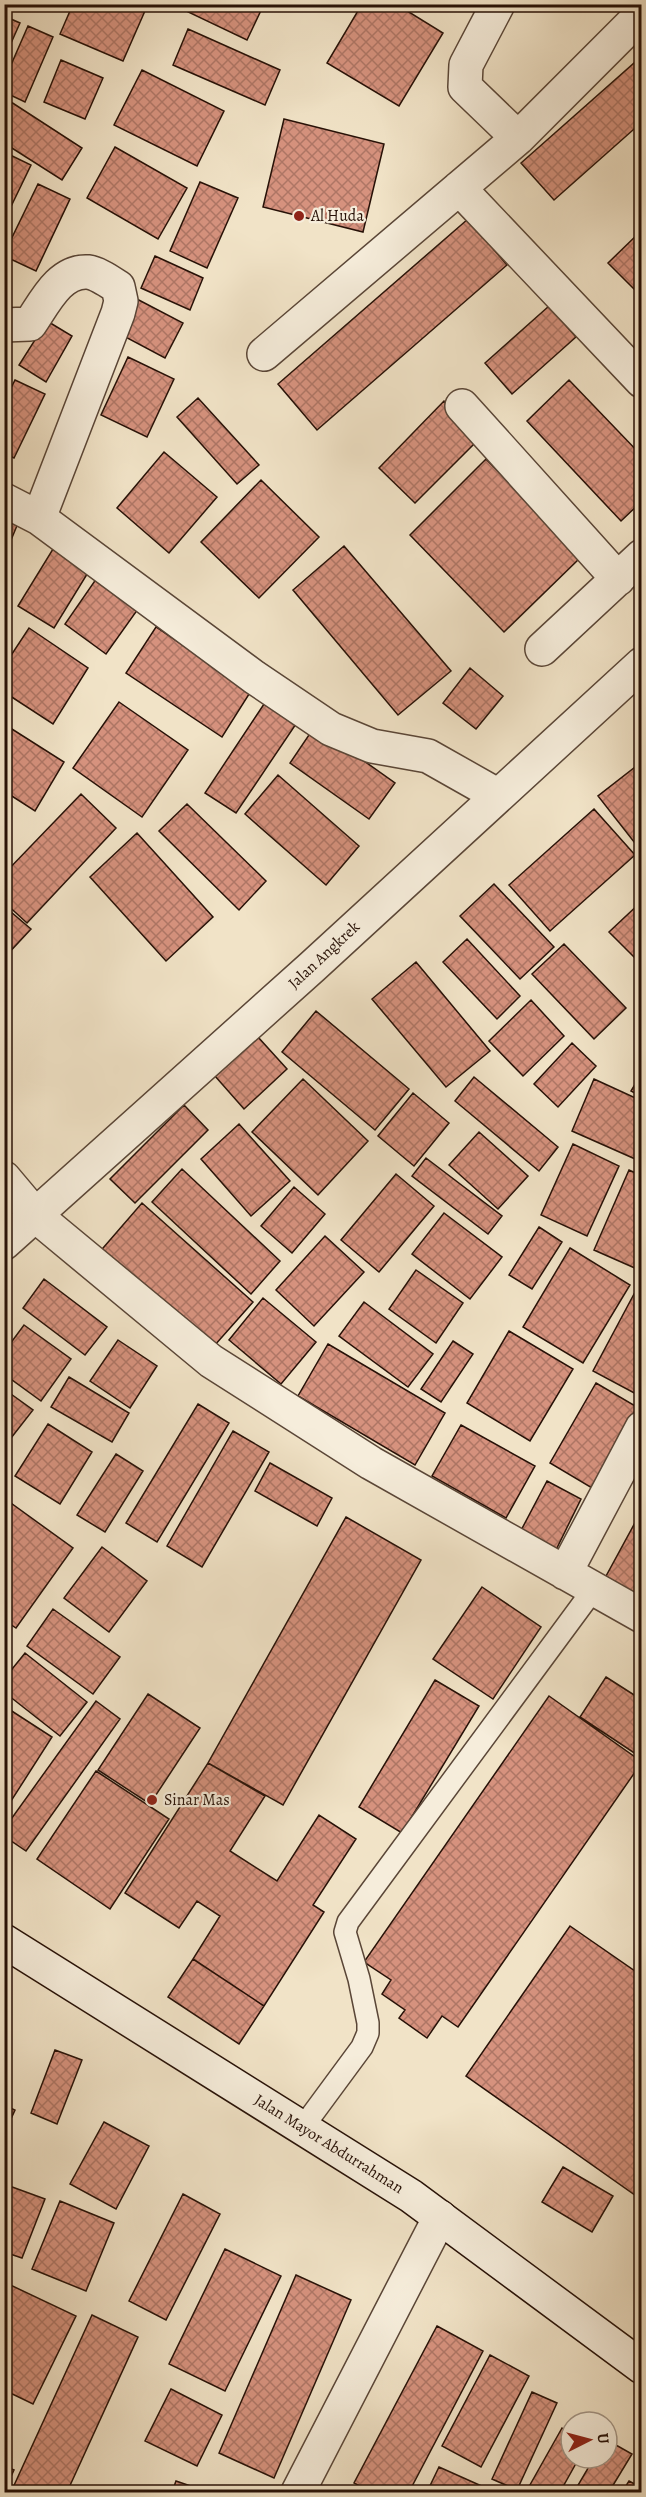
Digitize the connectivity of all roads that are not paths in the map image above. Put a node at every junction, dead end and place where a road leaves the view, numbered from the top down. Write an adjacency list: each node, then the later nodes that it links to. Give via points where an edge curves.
1 (498, 4): 3 (street, via 466,65 465,87)
2 (642, 14): 3 (street)
3 (518, 138): 4 (street)
4 (459, 188): 6 (street); 7 (street)
5 (4, 325): 10 (street, via 30,324 63,278 70,276 90,272 118,287 122,301)
6 (264, 354)
7 (642, 381)
8 (462, 406): 12 (street)
9 (4, 500): 10 (street)
10 (39, 518): 15 (street, via 331,729 372,746 428,756)
11 (642, 556): 12 (street)
12 (618, 579): 13 (street)
13 (542, 649)
14 (642, 664): 15 (street, Jalan Angkrek)
15 (497, 795): 17 (street, Jalan Angkrek)
16 (4, 1178): 17 (street)
17 (36, 1216): 18 (street, Jalan Angkrek); 20 (street, via 211,1361 371,1463)
18 (4, 1243)
19 (642, 1428): 20 (street)
20 (565, 1573): 21 (street)
21 (594, 1590): 22 (street); 24 (lane, via 348,1922 345,1932 359,1979 368,2033 362,2047)
22 (642, 1616)
23 (4, 1941): 24 (street, Jalan Mayor Abdurrahman)
24 (303, 2127): 25 (street, Jalan Mayor Abdurrahman)
25 (440, 2217): 26 (street, Jalan Mayor Abdurrahman); 27 (street)
26 (642, 2367)
27 (298, 2493)

